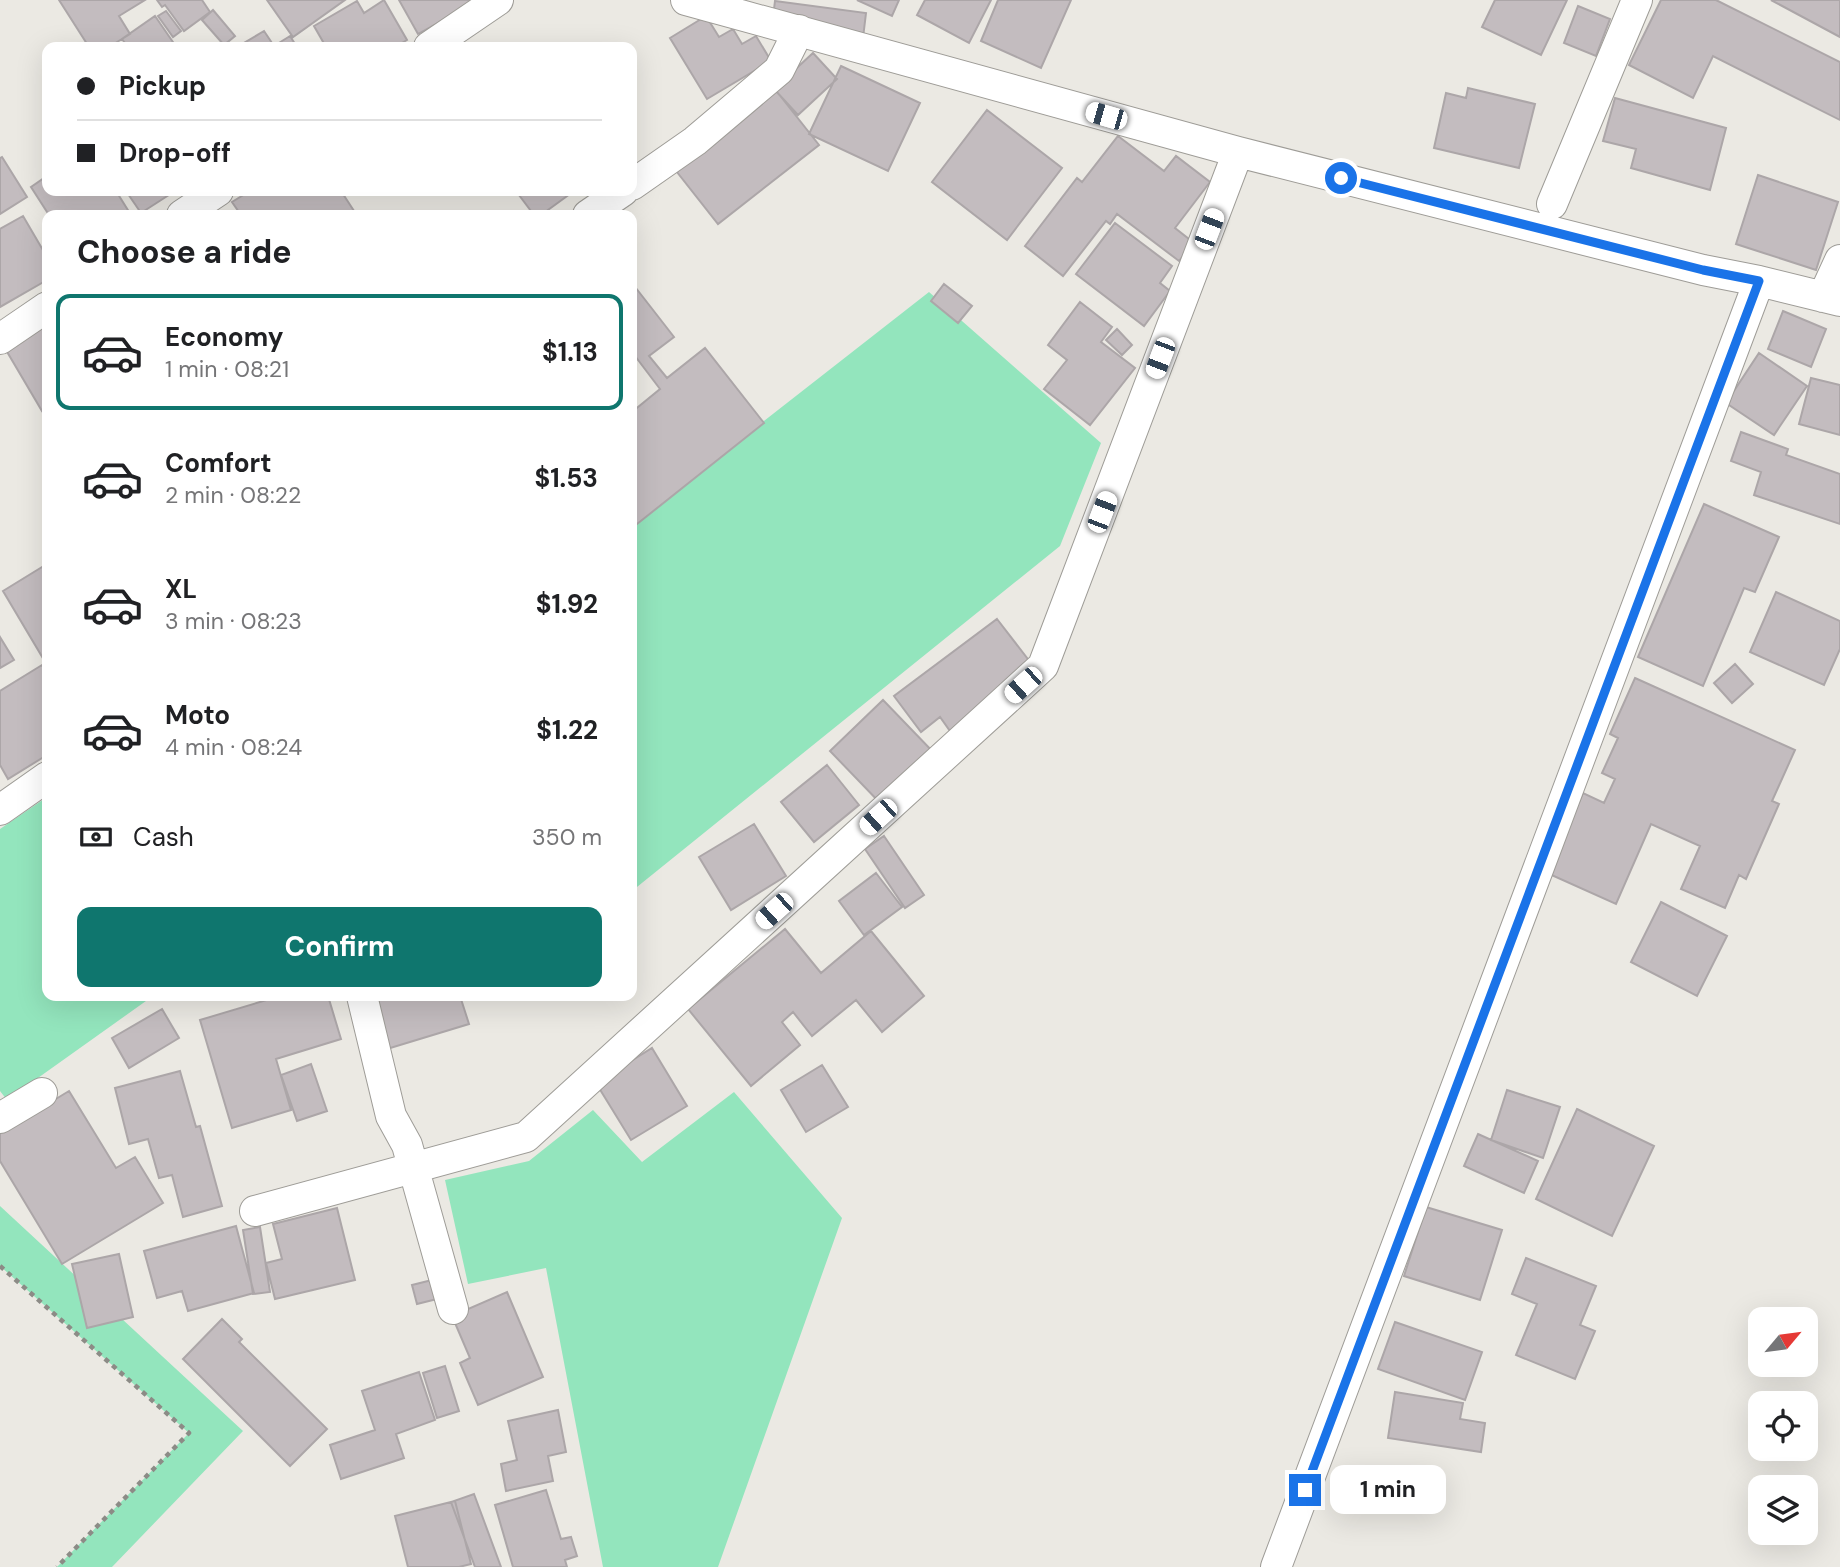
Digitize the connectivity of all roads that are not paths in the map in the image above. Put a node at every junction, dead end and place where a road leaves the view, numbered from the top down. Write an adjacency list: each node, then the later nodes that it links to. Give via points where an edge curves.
1 (498, 0): 5 (street)
2 (686, 0): 4 (street)
3 (1637, 0): 10 (street)
4 (799, 30): 6 (street); 7 (street, via 779,69 695,141)
5 (436, 42)
6 (1238, 152): 14 (street); 23 (street, via 1043,666 526,1137)
7 (637, 182)
8 (210, 196): 11 (street)
9 (616, 196): 12 (street)
10 (1552, 204)
11 (190, 210)
12 (595, 210)
13 (1840, 260): 15 (street)
14 (1759, 281): 15 (street); 26 (street)
15 (1832, 299)
16 (42, 310): 17 (street)
17 (0, 339)
18 (42, 781): 19 (street)
19 (0, 810)
20 (363, 1001): 23 (street, via 391,1116 407,1144)
21 (42, 1093): 22 (street)
22 (1, 1115)
23 (413, 1168): 24 (street); 25 (street)
24 (255, 1211)
25 (453, 1309)
26 (1276, 1567)

